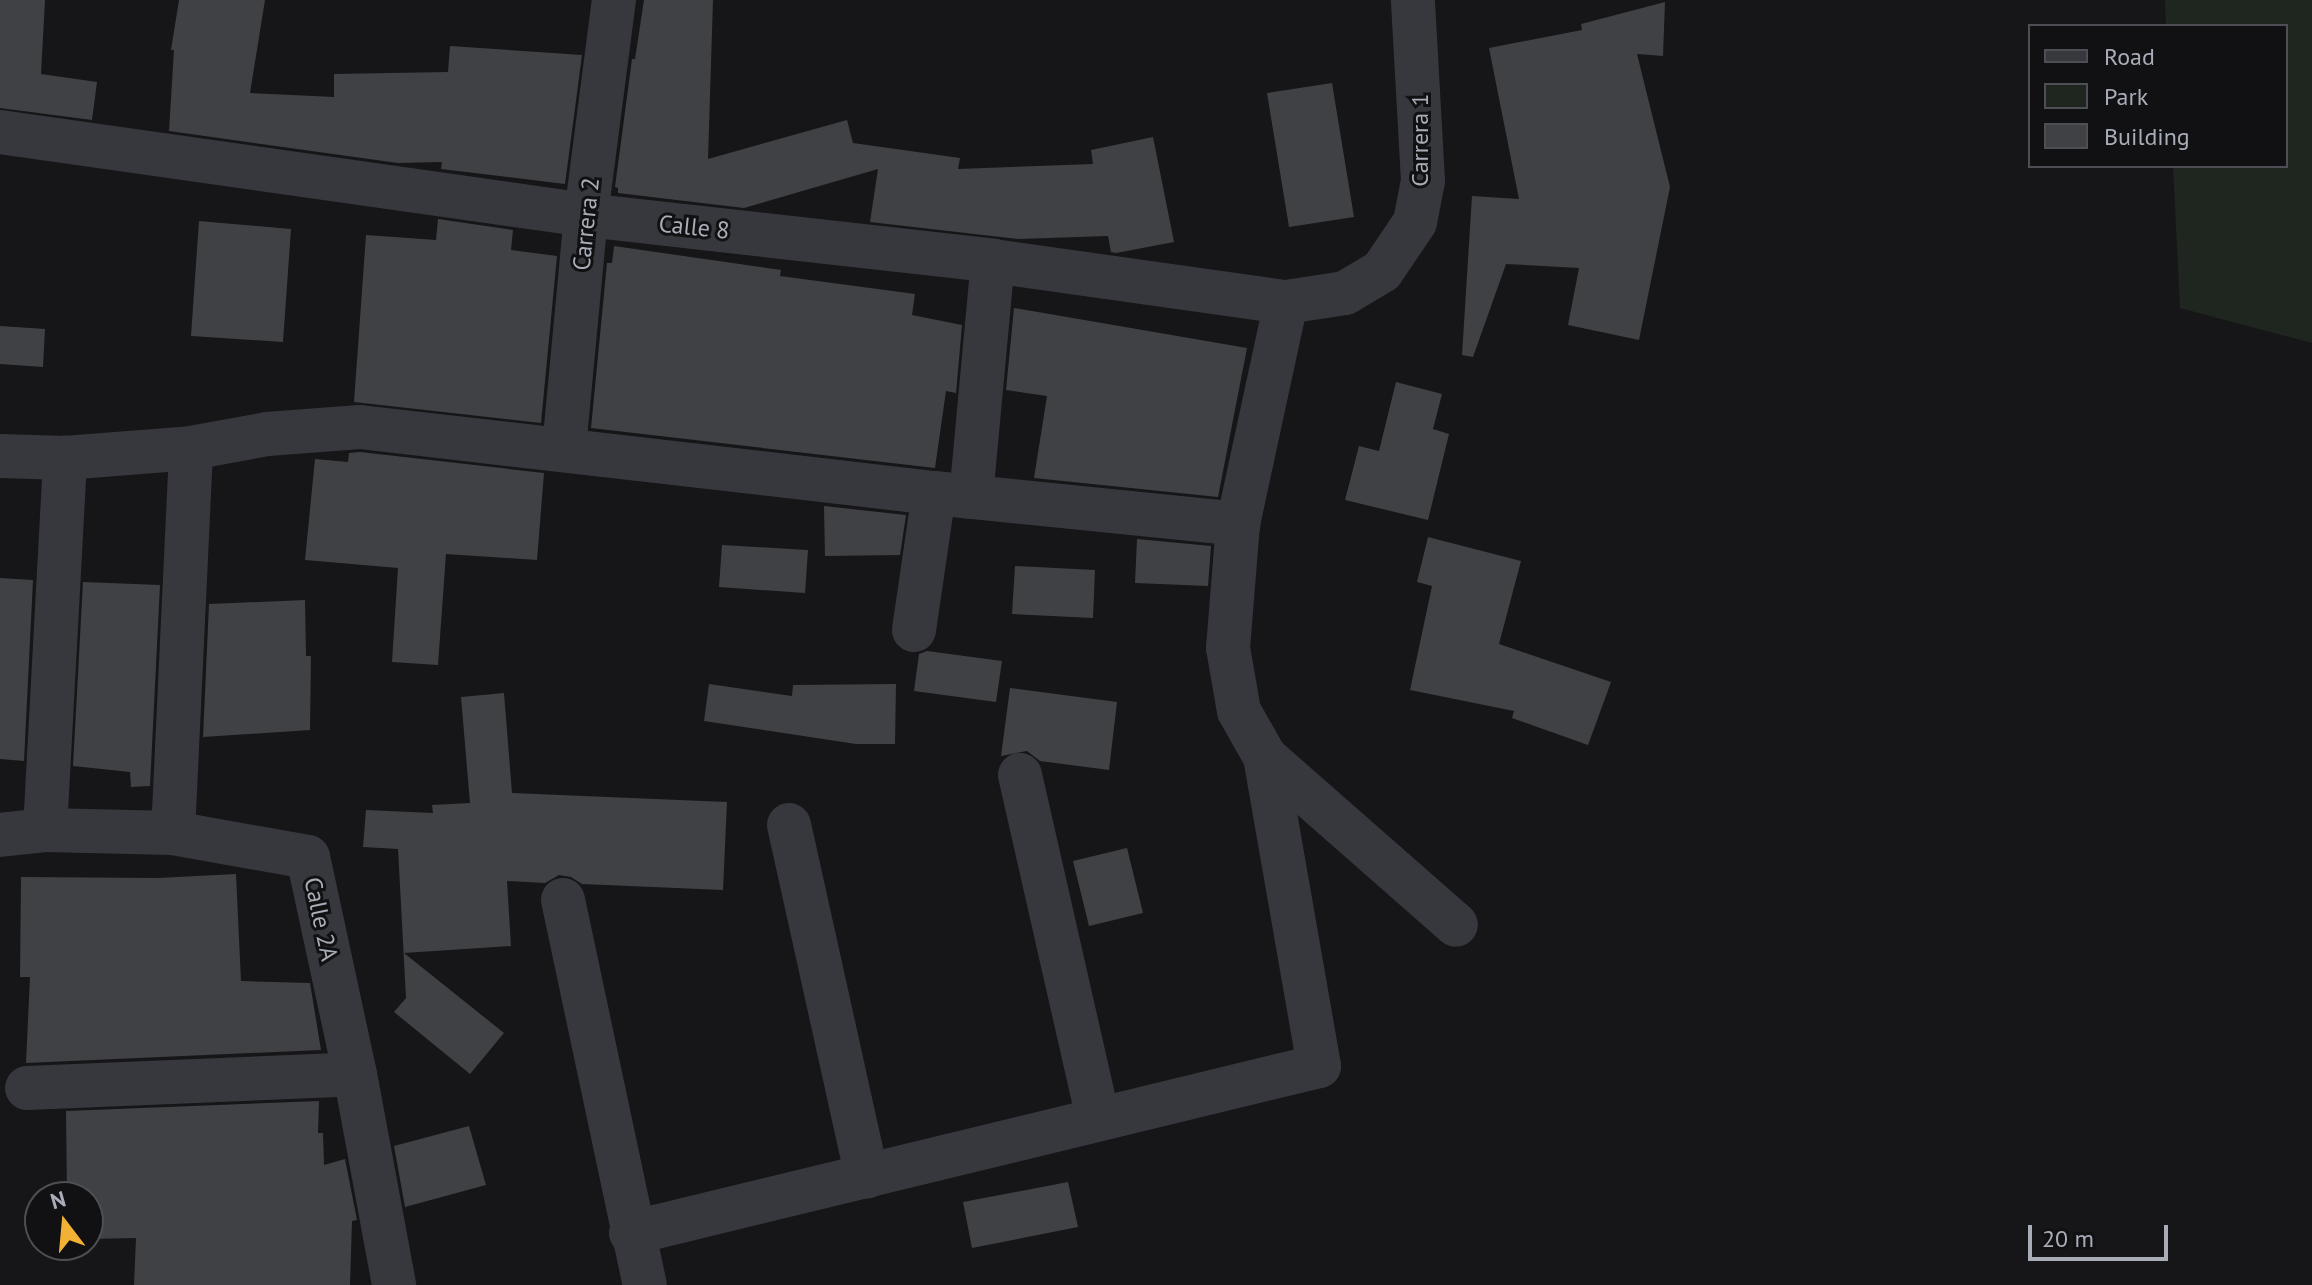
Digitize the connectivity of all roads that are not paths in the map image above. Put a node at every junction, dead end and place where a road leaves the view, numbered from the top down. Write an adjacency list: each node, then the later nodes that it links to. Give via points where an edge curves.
1 (614, 0): 4 (street, Carrera 2)
2 (1413, 0): 6 (street, Carrera 1, via 1423,181 1415,222)
3 (0, 132): 4 (street, Calle 8)
4 (586, 215): 5 (street, Calle 8); 9 (street, Carrera 2)
5 (993, 261): 7 (street, Calle 8); 12 (street)
6 (1382, 271): 7 (street, Calle 8, via 1345,293)
7 (1286, 302): 13 (street)
8 (191, 448): 9 (street, via 267,434 360,427); 11 (street); 19 (street)
9 (564, 448): 12 (street)
10 (0, 456): 11 (street)
11 (65, 458): 18 (street)
12 (953, 495): 13 (street); 14 (street)
13 (1238, 524): 15 (street, via 1228,648 1239,711)
14 (914, 630)
15 (1265, 757): 22 (street); 25 (street, via 1319,1066)
16 (1020, 775): 25 (street)
17 (789, 825): 26 (street)
18 (45, 830): 19 (street, Calle 2A); 20 (street, Calle 2A)
19 (173, 833): 23 (street, Calle 2A, via 308,857)
20 (0, 835)
21 (563, 900): 27 (street)
22 (1456, 925)
23 (355, 1074): 24 (street); 28 (street, Calle 2A)
24 (27, 1088)
25 (1098, 1119): 26 (street)
26 (867, 1176): 27 (street)
27 (631, 1233): 29 (street)
28 (394, 1285)
29 (645, 1285)

